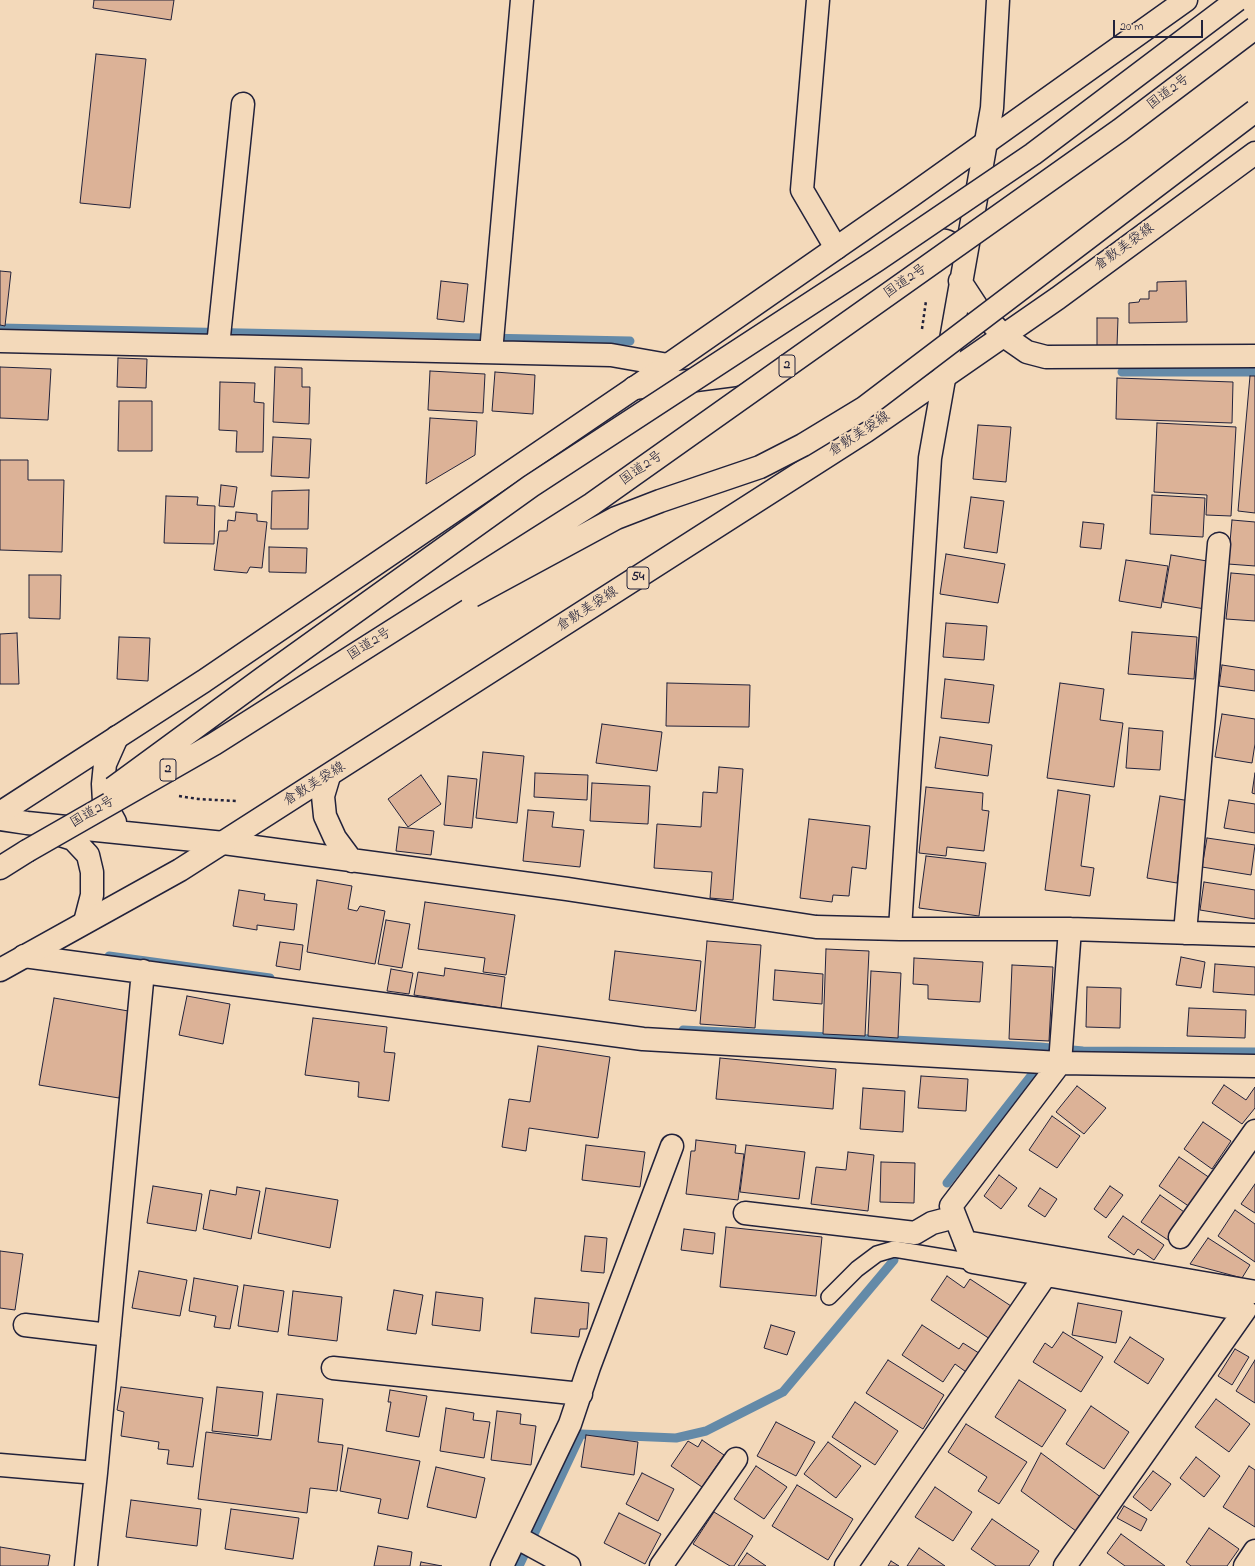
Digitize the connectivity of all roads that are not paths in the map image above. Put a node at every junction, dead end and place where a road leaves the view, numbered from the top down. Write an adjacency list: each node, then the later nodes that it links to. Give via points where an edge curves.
1 (522, 0): 17 (main road)
2 (818, 0): 11 (main road, via 802,190)
3 (998, 0): 9 (main road, via 992,108)
4 (1186, 0): 9 (main road)
5 (1237, 0): 31 (main road, bridge, via 1033,154 877,260 532,486)
6 (1255, 28): 23 (main road, 国道2号 / 2, bridge, via 1120,130 592,504)
7 (243, 104): 15 (main road)
8 (1255, 111): 23 (main road, bridge, via 864,408 803,445 760,467 616,518)
9 (986, 142): 11 (main road); 12 (main road)
10 (1255, 152): 14 (main road, 倉敷美袋線 / 54)
11 (836, 248): 19 (main road)
12 (965, 256): 13 (main road); 21 (main road, via 952,244 935,239 734,375)
13 (960, 282): 14 (main road, via 979,310); 20 (main road)
14 (1004, 336): 18 (main road, via 1027,352 1046,357); 20 (main road, 倉敷美袋線 / 54)
15 (219, 337): 16 (main road); 17 (main road)
16 (0, 341)
17 (492, 343): 19 (main road, via 611,355)
18 (1255, 356)
19 (668, 365): 21 (main road)
20 (943, 378): 25 (main road, 倉敷美袋線 / 54, via 866,431); 35 (main road, via 930,458)
21 (634, 388): 24 (main road, via 204,681)
22 (1219, 544): 37 (main road)
23 (307, 685): 31 (main road, 国道2号 / 2, bridge, via 214,744)
24 (117, 737): 26 (main road); 29 (main road, via 105,764 104,802 114,821)
25 (329, 776): 30 (main road, 倉敷美袋線 / 54); 32 (main road, via 323,796 325,816 335,838)
26 (0, 813)
27 (0, 819): 28 (main road)
28 (27, 823): 29 (main road); 34 (main road, via 73,840 88,855 92,872 92,895)
29 (131, 833): 30 (main road)
30 (224, 843): 32 (main road); 34 (main road, 倉敷美袋線 / 54)
31 (27, 851): 33 (main road, 国道2号 / 2)
32 (352, 861): 35 (main road, via 567,889 816,927)
33 (0, 868)
34 (85, 922): 39 (main road, 倉敷美袋線 / 54)
35 (900, 929): 36 (main road)
36 (1070, 929): 37 (main road); 42 (main road)
37 (1184, 933): 38 (main road)
38 (1255, 935)
39 (24, 956): 40 (main road, 倉敷美袋線 / 54); 41 (main road)
40 (0, 970)
41 (143, 971): 42 (main road, via 643,1039); 56 (main road)
42 (1061, 1055): 43 (main road); 47 (main road, via 951,1206)
43 (1255, 1066)
44 (1255, 1131): 48 (main road)
45 (672, 1146): 58 (main road)
46 (745, 1213): 49 (main road)
47 (955, 1217): 49 (main road, via 932,1223); 50 (main road)
48 (1180, 1237)
49 (909, 1242): 51 (lane); 54 (lane, via 877,1254 857,1269)
50 (965, 1242): 51 (main road); 53 (main road)
51 (973, 1262): 52 (main road)
52 (1045, 1276): 68 (main road); 69 (main road, via 1245,1310)
53 (1255, 1292)
54 (829, 1297)
55 (25, 1325): 56 (main road)
56 (109, 1335): 61 (main road)
57 (333, 1368): 58 (main road)
58 (581, 1394): 62 (main road)
59 (736, 1459): 67 (main road)
60 (0, 1465): 61 (main road)
61 (96, 1473): 64 (main road)
62 (525, 1541): 65 (main road); 66 (main road)
63 (1255, 1551): 70 (main road)
64 (86, 1566)
65 (502, 1566)
66 (569, 1566)
67 (661, 1566)
68 (846, 1566)
69 (1065, 1566)
70 (1245, 1566)

